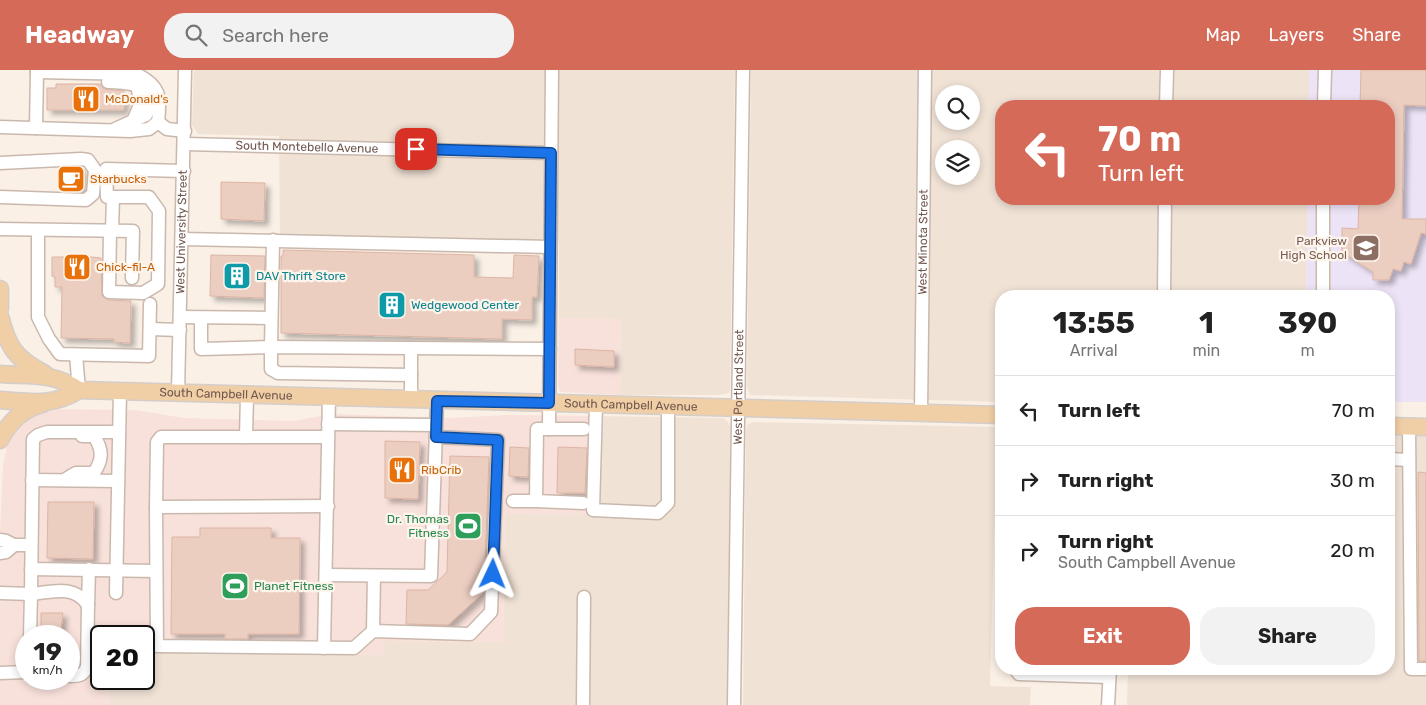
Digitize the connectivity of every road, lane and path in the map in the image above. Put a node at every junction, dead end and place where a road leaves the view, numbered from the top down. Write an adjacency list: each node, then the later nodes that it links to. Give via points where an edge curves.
1 (185, 70): 15 (street, West University Street)
2 (552, 70): 17 (street)
3 (743, 70): 63 (street, West Portland Street)
4 (925, 70): 64 (street, West Minota Street)
5 (1167, 70): 9 (street)
6 (1325, 70): 10 (street)
7 (67, 71): 8 (street); 11 (street, via 136,74 149,80 160,100)
8 (37, 74): 13 (street); 14 (street, via 122,82 137,86 151,96 146,115)
9 (1166, 100)
10 (1324, 100)
11 (158, 122): 14 (street, via 149,129); 15 (street, via 167,129)
12 (0, 127): 13 (street)
13 (36, 128): 14 (street)
14 (112, 130)
15 (184, 130): 16 (street, West University Street)
16 (184, 144): 17 (street, South Montebello Avenue); 19 (street, West University Street)
17 (551, 153): 30 (street)
18 (0, 162): 20 (street, via 88,160)
19 (184, 171): 20 (street, via 106,169); 28 (street, West University Street)
20 (100, 181): 21 (street, via 86,200); 22 (street, via 106,197)
21 (0, 197)
22 (113, 197): 27 (street); 27 (street, via 149,197 159,211 158,284 143,293 109,292)
23 (1165, 205): 33 (street)
24 (1324, 205): 34 (street)
25 (0, 229): 26 (street)
26 (38, 230): 27 (street); 47 (street, via 38,317 60,354)
27 (111, 231): 31 (street, via 133,231)
28 (182, 239): 29 (street); 40 (street, West University Street)
29 (273, 240): 30 (street); 39 (street)
30 (550, 247): 46 (street)
31 (132, 278)
32 (0, 289): 36 (main road)
33 (1164, 290)
34 (1323, 290)
35 (150, 304): 41 (street)
36 (0, 308)
37 (0, 316): 50 (main road, via 8,343 17,356)
38 (201, 318): 39 (street); 40 (street); 45 (street)
39 (271, 318): 42 (street)
40 (180, 324): 41 (street); 44 (street, West University Street)
41 (150, 329): 47 (street, via 149,356)
42 (271, 347): 43 (street); 45 (street); 49 (street, via 271,369 278,373)
43 (411, 348): 46 (street); 49 (street)
44 (179, 349): 45 (street); 53 (street, West University Street)
45 (201, 349)
46 (550, 349): 60 (street)
47 (76, 355): 51 (street)
48 (0, 374): 50 (main road, South Campbell Avenue)
49 (411, 375): 57 (street)
50 (50, 376): 51 (main road, South Campbell Avenue)
51 (79, 390): 52 (main road, South Campbell Avenue); 59 (main road, South Campbell Avenue, via 64,399)
52 (120, 391): 53 (main road, South Campbell Avenue); 74 (street)
53 (178, 392): 54 (main road, South Campbell Avenue)
54 (247, 395): 55 (main road, South Campbell Avenue); 75 (street)
55 (329, 397): 57 (main road, South Campbell Avenue); 71 (street)
56 (0, 400): 59 (main road, South Campbell Avenue)
57 (410, 400): 58 (main road, South Campbell Avenue)
58 (437, 401): 60 (main road, South Campbell Avenue); 73 (street)
59 (49, 402): 76 (main road, via 26,410 6,429)
60 (549, 403): 61 (main road, South Campbell Avenue); 69 (street)
61 (596, 404): 62 (main road, South Campbell Avenue); 62 (street, via 593,510 658,513 668,502)
62 (668, 406): 63 (main road, South Campbell Avenue)
63 (738, 408): 64 (main road, South Campbell Avenue); 111 (street, West Portland Street)
64 (921, 413): 65 (main road, South Campbell Avenue)
65 (995, 415)
66 (1395, 426): 67 (main road)
67 (1410, 426): 68 (main road); 78 (street)
68 (1426, 427)
69 (549, 429): 70 (street); 83 (street, via 537,429)
70 (584, 429)
71 (328, 430): 73 (street); 75 (street); 85 (street)
72 (61, 431): 74 (street); 79 (street, via 38,434 33,439); 80 (street, via 72,436 94,436 101,446 101,462 94,473 76,473)
73 (436, 431): 96 (street, via 431,576); 103 (street, via 498,440 491,612 470,634)
74 (119, 432): 81 (street)
75 (246, 438): 86 (street, via 162,437 157,442 155,454)
76 (0, 440)
77 (1395, 459): 78 (street)
78 (1409, 460): 105 (street, via 1411,669)
79 (32, 480): 80 (street); 89 (street)
80 (66, 480): 81 (street)
81 (118, 481): 93 (street)
82 (514, 501): 83 (street)
83 (536, 501): 84 (street)
84 (583, 503)
85 (328, 506): 86 (street); 95 (street)
86 (156, 507): 94 (street)
87 (0, 540): 88 (street)
88 (14, 545): 89 (street); 90 (street)
89 (31, 545): 91 (street)
90 (0, 553)
91 (30, 569): 92 (street); 99 (street)
92 (89, 569): 93 (street); 101 (street)
93 (116, 570): 94 (street); 98 (street)
94 (156, 571): 104 (street, via 157,646)
95 (326, 575): 96 (street); 104 (street)
96 (374, 576): 103 (street)
97 (0, 593): 99 (street)
98 (116, 593)
99 (31, 594): 101 (street, via 77,593); 102 (street)
100 (584, 597): 110 (street)
101 (88, 605): 109 (street, via 87,667)
102 (30, 625)
103 (373, 631): 104 (street, via 354,648)
104 (324, 648)
105 (1426, 669)
106 (15, 672): 107 (street)
107 (0, 673)
108 (1109, 675): 112 (street)
109 (80, 676)
110 (583, 705)
111 (734, 705)
112 (1108, 705)

